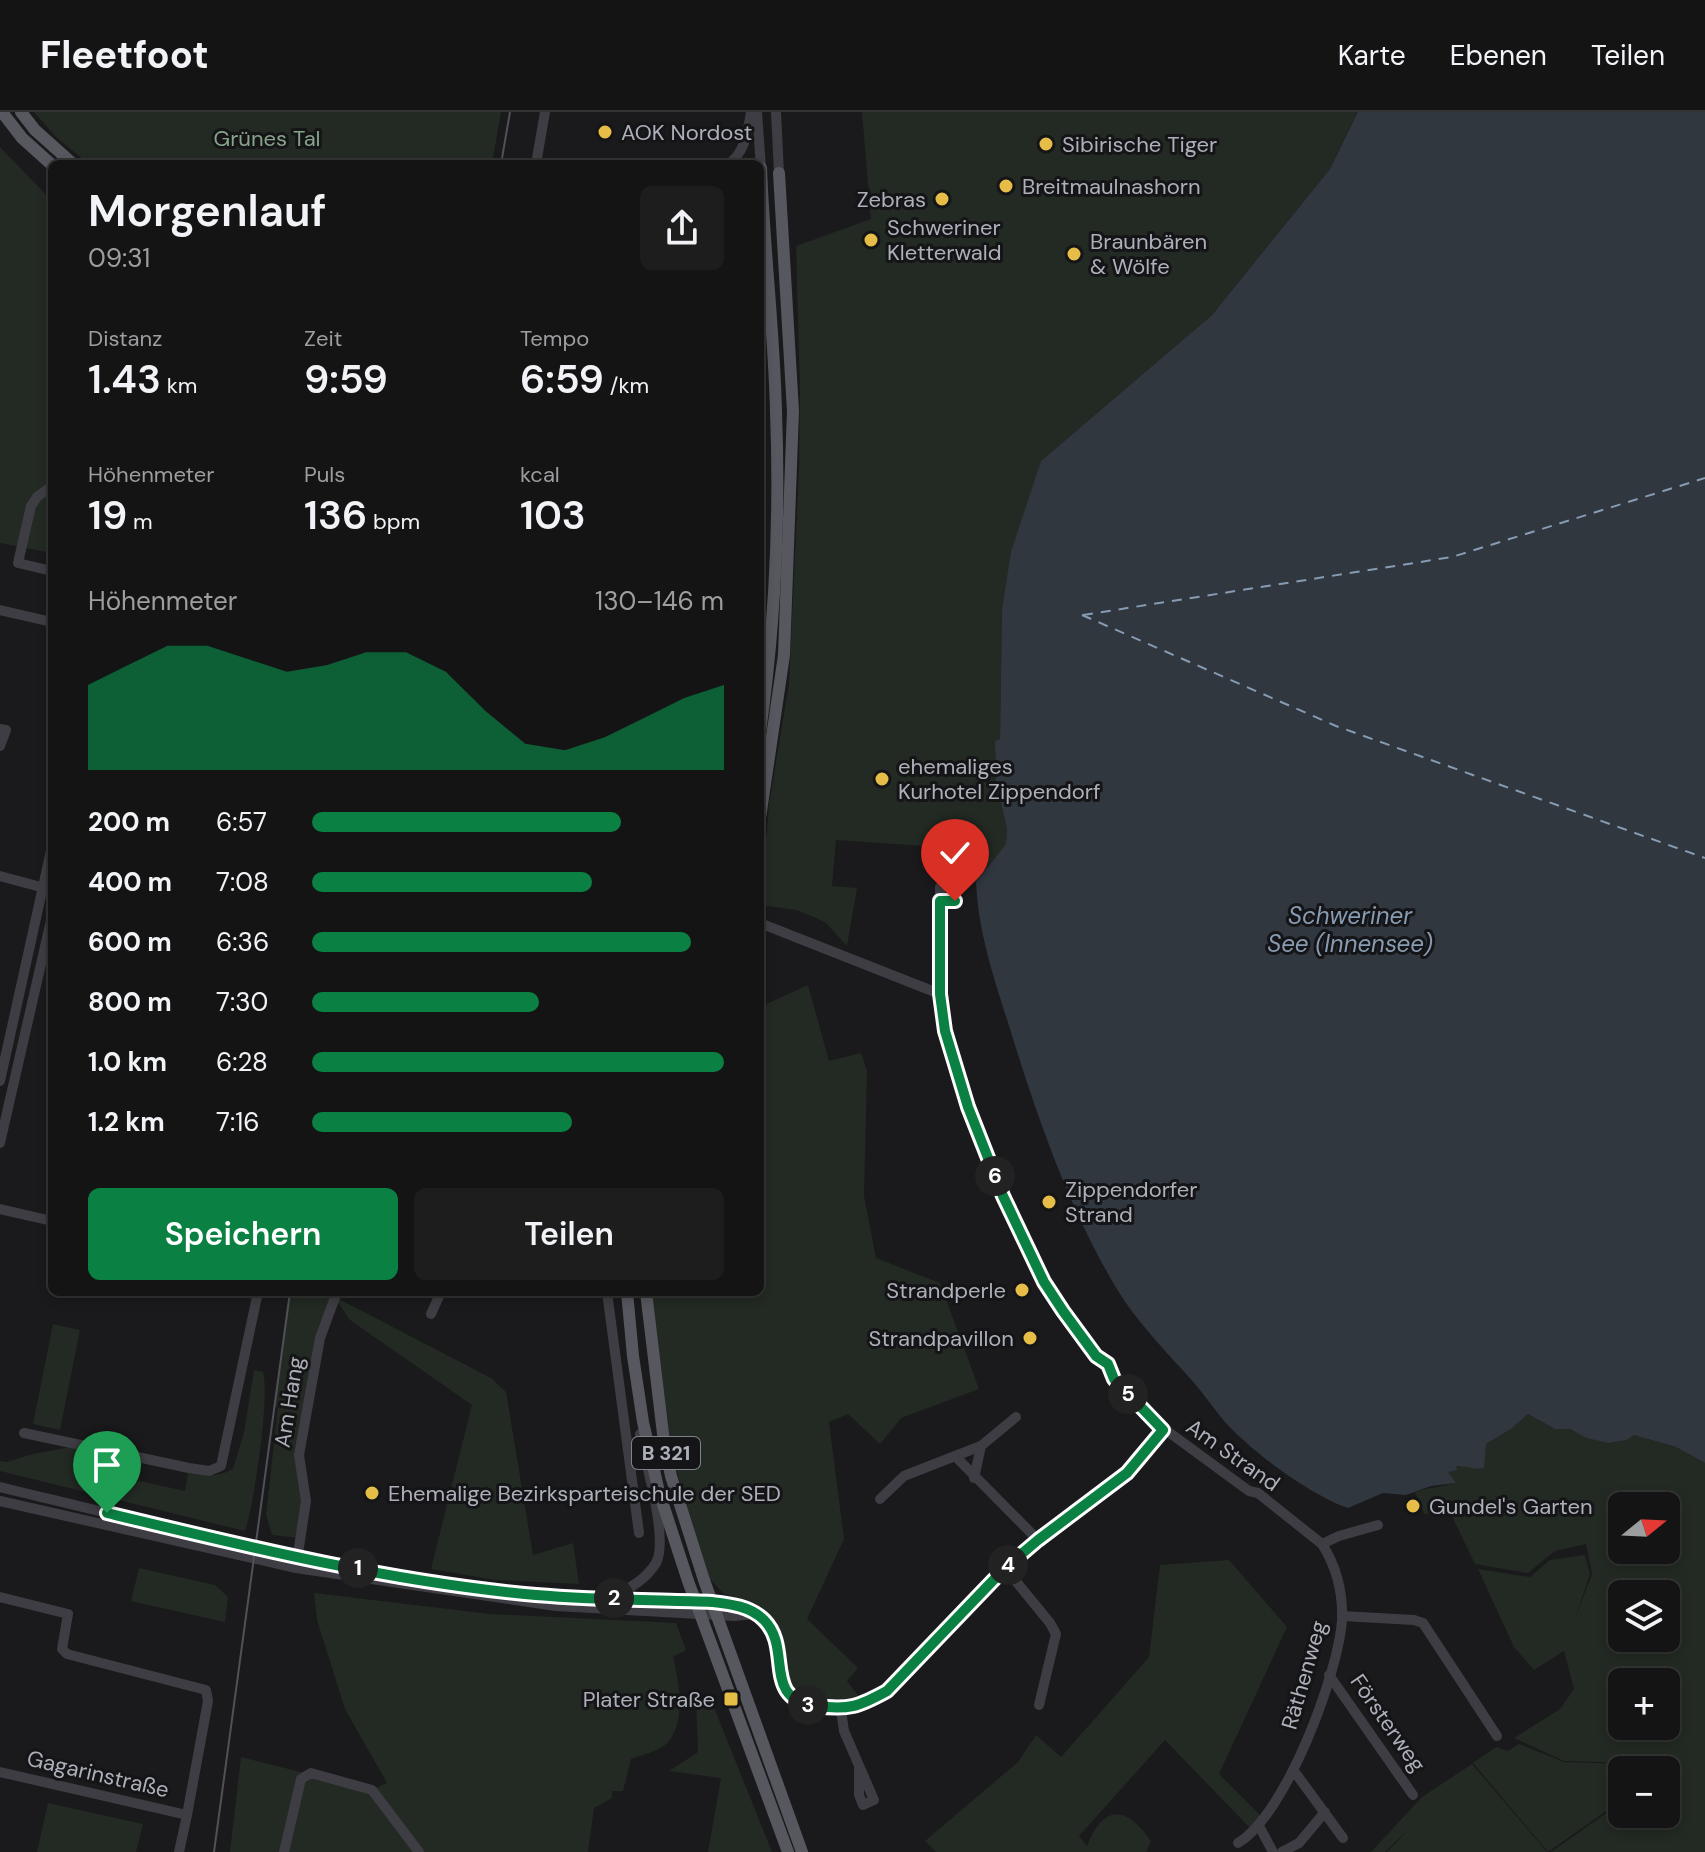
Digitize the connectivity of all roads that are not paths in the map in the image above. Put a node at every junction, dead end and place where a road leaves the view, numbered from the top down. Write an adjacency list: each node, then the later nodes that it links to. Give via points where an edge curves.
1 (2, 112): 10 (main road)
2 (21, 112): 6 (main road)
3 (545, 112): 7 (street)
4 (754, 112): 8 (street); 9 (street)
5 (776, 112): 12 (street)
6 (69, 160)
7 (537, 160)
8 (734, 160)
9 (759, 160)
10 (48, 161)
11 (764, 169): 12 (main road)
12 (779, 173): 13 (main road); 22 (main road, via 793,411 784,655)
13 (764, 181)
14 (764, 232): 19 (main road, via 776,427 776,538)
15 (48, 489): 16 (street, via 31,506 18,563)
16 (48, 570)
17 (0, 610): 18 (street)
18 (48, 621)
19 (764, 698)
20 (0, 729): 21 (street, via 6,730)
21 (0, 746)
22 (764, 791)
23 (0, 876): 25 (street)
24 (940, 887): 26 (street, Am Strand)
25 (47, 888): 29 (street)
26 (940, 901): 27 (street); 31 (street, Am Strand)
27 (955, 901)
28 (764, 925): 31 (street)
29 (29, 948): 30 (street); 32 (street)
30 (48, 953): 33 (street)
31 (940, 994): 45 (street, Am Strand, via 945,1031 968,1107 1044,1282 1114,1379)
32 (0, 1081)
33 (0, 1143)
34 (0, 1209): 35 (street)
35 (48, 1220)
36 (257, 1296): 46 (street, via 221,1466 209,1471)
37 (336, 1296): 57 (street, Am Hang, via 320,1338 299,1455 306,1501)
38 (439, 1296): 42 (street)
39 (608, 1296): 54 (street)
40 (627, 1296): 43 (main road, B 321)
41 (647, 1296): 62 (main road, B 321, via 667,1458)
42 (431, 1314)
43 (633, 1356): 60 (street, B 321, via 638,1422 660,1544 647,1573); 61 (main road, B 321, via 650,1459)
44 (1016, 1417): 47 (street)
45 (1163, 1430): 55 (street, via 1127,1473); 56 (street, Am Strand, via 1258,1493)
46 (24, 1433)
47 (981, 1446): 48 (street); 49 (street)
48 (955, 1456): 49 (street); 51 (street, via 904,1476)
49 (974, 1478): 55 (street)
50 (0, 1487): 57 (street)
51 (880, 1499)
52 (0, 1501): 57 (street)
53 (1378, 1525): 56 (street)
54 (639, 1533)
55 (1038, 1540): 58 (street)
56 (1322, 1544): 64 (street, Räthenweg, via 1333,1563)
57 (296, 1563): 60 (street, via 537,1595); 63 (street, via 556,1606)
58 (1005, 1568): 66 (street, via 1056,1634); 67 (street, via 887,1691)
59 (0, 1597): 74 (street, Gagarinstraße, via 68,1614 62,1649 67,1654 206,1690)
60 (607, 1598): 61 (street)
61 (696, 1602): 62 (street); 63 (main road, B 321)
62 (714, 1609): 63 (street); 67 (street, via 758,1614 774,1635 790,1697); 82 (main road, B 321)
63 (700, 1615): 81 (main road, B 321)
64 (1342, 1616): 65 (street, Räthenweg); 68 (street, via 1423,1623)
65 (1329, 1675): 70 (street, Räthenweg); 72 (street, Försterweg)
66 (1039, 1705)
67 (841, 1710): 69 (street)
68 (1497, 1736)
69 (859, 1768)
70 (1294, 1771): 73 (street); 75 (street, Räthenweg)
71 (0, 1772): 74 (street, Gagarinstraße)
72 (1413, 1795)
73 (1325, 1812): 76 (street); 84 (street, via 1299,1843)
74 (187, 1815): 78 (street)
75 (1259, 1826): 77 (street, Räthenweg); 83 (street)
76 (1343, 1838)
77 (1238, 1843)
78 (179, 1852)
79 (284, 1852): 80 (street, via 301,1779 311,1773 372,1790)
80 (419, 1852)
81 (788, 1852)
82 (802, 1852)
83 (1273, 1852)
84 (1282, 1852)

